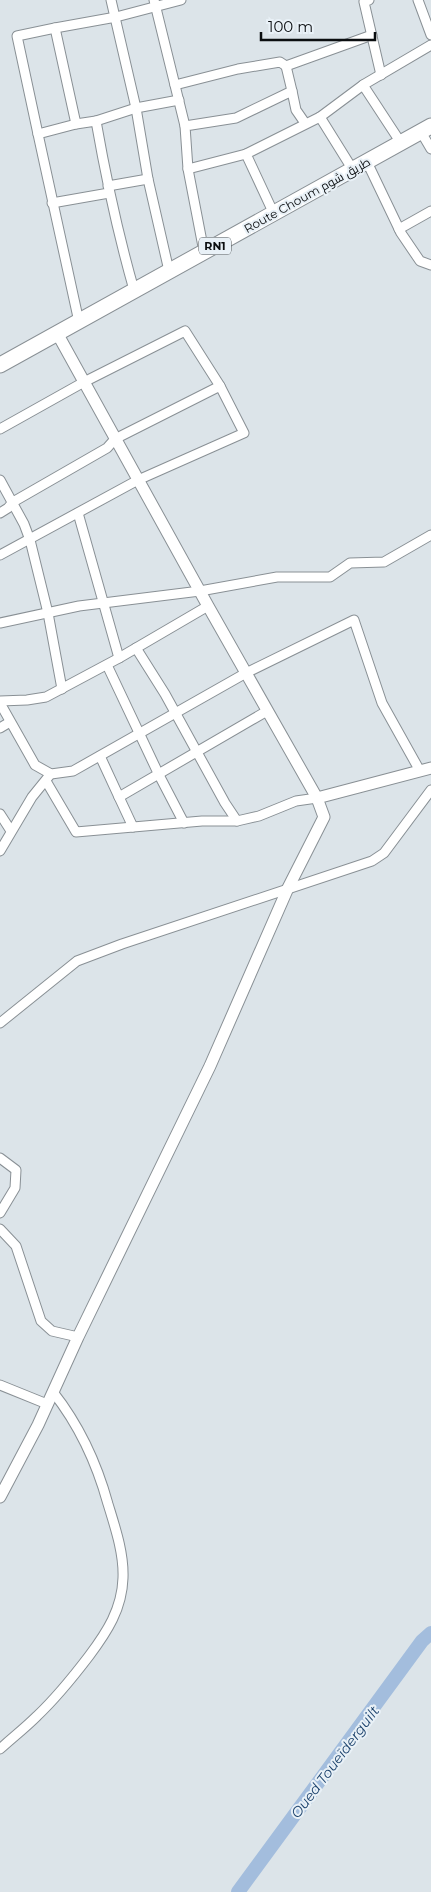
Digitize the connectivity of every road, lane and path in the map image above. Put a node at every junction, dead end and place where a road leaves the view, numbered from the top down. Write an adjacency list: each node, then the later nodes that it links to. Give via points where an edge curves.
1 (111, 0): 6 (street)
2 (180, 0): 5 (street)
3 (418, 0): 9 (street)
4 (365, 1): 8 (street)
5 (155, 3): 6 (street); 13 (street)
6 (116, 17): 7 (street); 17 (street)
7 (55, 28): 21 (street); 24 (street, via 17,36)
8 (372, 35): 11 (street); 12 (street)
9 (431, 35)
10 (431, 45): 12 (street)
11 (286, 66): 13 (street, via 280,62 255,66); 15 (street)
12 (381, 75): 14 (street)
13 (175, 85): 16 (street)
14 (364, 85): 18 (street); 25 (street)
15 (292, 91): 20 (street, via 296,110); 22 (street, via 236,118)
16 (179, 100): 17 (street); 22 (street)
17 (136, 108): 19 (street); 31 (street)
18 (320, 116): 20 (street); 30 (street)
19 (96, 120): 21 (street); 32 (street)
20 (305, 123): 27 (street)
21 (76, 124): 24 (street)
22 (185, 126): 29 (street)
23 (426, 129): 25 (highway, Route Choum طريق شوم / RN1); 26 (street)
24 (38, 134): 33 (street)
25 (401, 143): 28 (highway, Route Choum طريق شوم / RN1)
26 (431, 149)
27 (246, 154): 29 (street); 35 (street)
28 (367, 162): 30 (highway, Route Choum طريق شوم / RN1); 36 (street)
29 (188, 169): 37 (street)
30 (353, 170): 35 (highway, Route Choum طريق شوم / RN1)
31 (148, 179): 32 (street); 39 (street)
32 (109, 189): 33 (street); 40 (street)
33 (52, 203): 41 (street)
34 (431, 211): 36 (street)
35 (274, 214): 37 (highway, Route Choum طريق شوم / RN1)
36 (399, 229): 38 (street, via 420,261)
37 (204, 252): 39 (highway, Route Choum طريق شوم / RN1)
38 (428, 262)
39 (169, 272): 40 (highway, Route Choum طريق شوم / RN1)
40 (134, 290): 41 (highway, Route Choum طريق شوم / RN1)
41 (79, 322): 42 (highway, Route Choum طريق شوم / RN1)
42 (57, 333): 43 (highway, Route Choum طريق شوم / RN1); 44 (street)
43 (0, 365)
44 (84, 382): 45 (street, via 186,331); 46 (street); 47 (street)
45 (220, 386): 47 (street); 49 (street, via 244,433)
46 (0, 429)
47 (115, 440): 49 (street); 50 (street, via 107,448)
48 (0, 480): 50 (street)
49 (138, 480): 51 (street); 56 (street)
50 (13, 502): 52 (street); 54 (street)
51 (78, 513): 54 (street); 57 (street)
52 (0, 514)
53 (428, 538): 56 (street, via 384,562 350,563 330,577 277,577)
54 (30, 540): 55 (street); 59 (street)
55 (0, 555)
56 (200, 591): 57 (street); 58 (street)
57 (104, 603): 59 (street); 62 (street)
58 (208, 606): 61 (street); 64 (street)
59 (48, 613): 60 (street); 65 (street)
60 (0, 623)
61 (136, 648): 62 (street); 68 (street)
62 (120, 658): 63 (street)
63 (107, 665): 65 (street); 71 (street)
64 (246, 674): 67 (street); 68 (street); 74 (street, via 354,620 382,703)
65 (62, 689): 66 (street, via 46,697)
66 (0, 702): 69 (street)
67 (267, 711): 72 (street); 79 (street)
68 (175, 712): 71 (street); 72 (street)
69 (10, 722): 70 (street); 76 (street, via 35,766)
70 (0, 728)
71 (140, 733): 73 (street); 75 (street)
72 (197, 752): 75 (street); 81 (street)
73 (100, 756): 76 (street, via 73,771); 78 (street)
74 (425, 770): 79 (street)
75 (158, 775): 78 (street); 82 (street)
76 (48, 777): 83 (street, via 76,832); 84 (street)
77 (431, 790): 86 (street, via 384,853 372,861)
78 (119, 797): 83 (street)
79 (317, 798): 81 (street, via 296,800); 86 (street, via 324,817)
80 (0, 814): 84 (street)
81 (237, 821): 82 (street)
82 (184, 823): 83 (street)
83 (133, 827)
84 (12, 831): 85 (street)
85 (0, 851)
86 (288, 888): 87 (street, via 77,961); 91 (street, via 210,1066)
87 (0, 1023)
88 (0, 1158): 89 (street, via 16,1170 15,1188)
89 (0, 1213)
90 (0, 1229): 91 (street, via 16,1246 42,1321 52,1332)
91 (78, 1337): 93 (street)
92 (0, 1385): 94 (street)
93 (52, 1392): 94 (street); 96 (street, via 76,1426 100,1480 121,1554 123,1587 108,1629 79,1669 50,1704)
94 (47, 1404): 95 (street)
95 (0, 1497)
96 (0, 1749)

